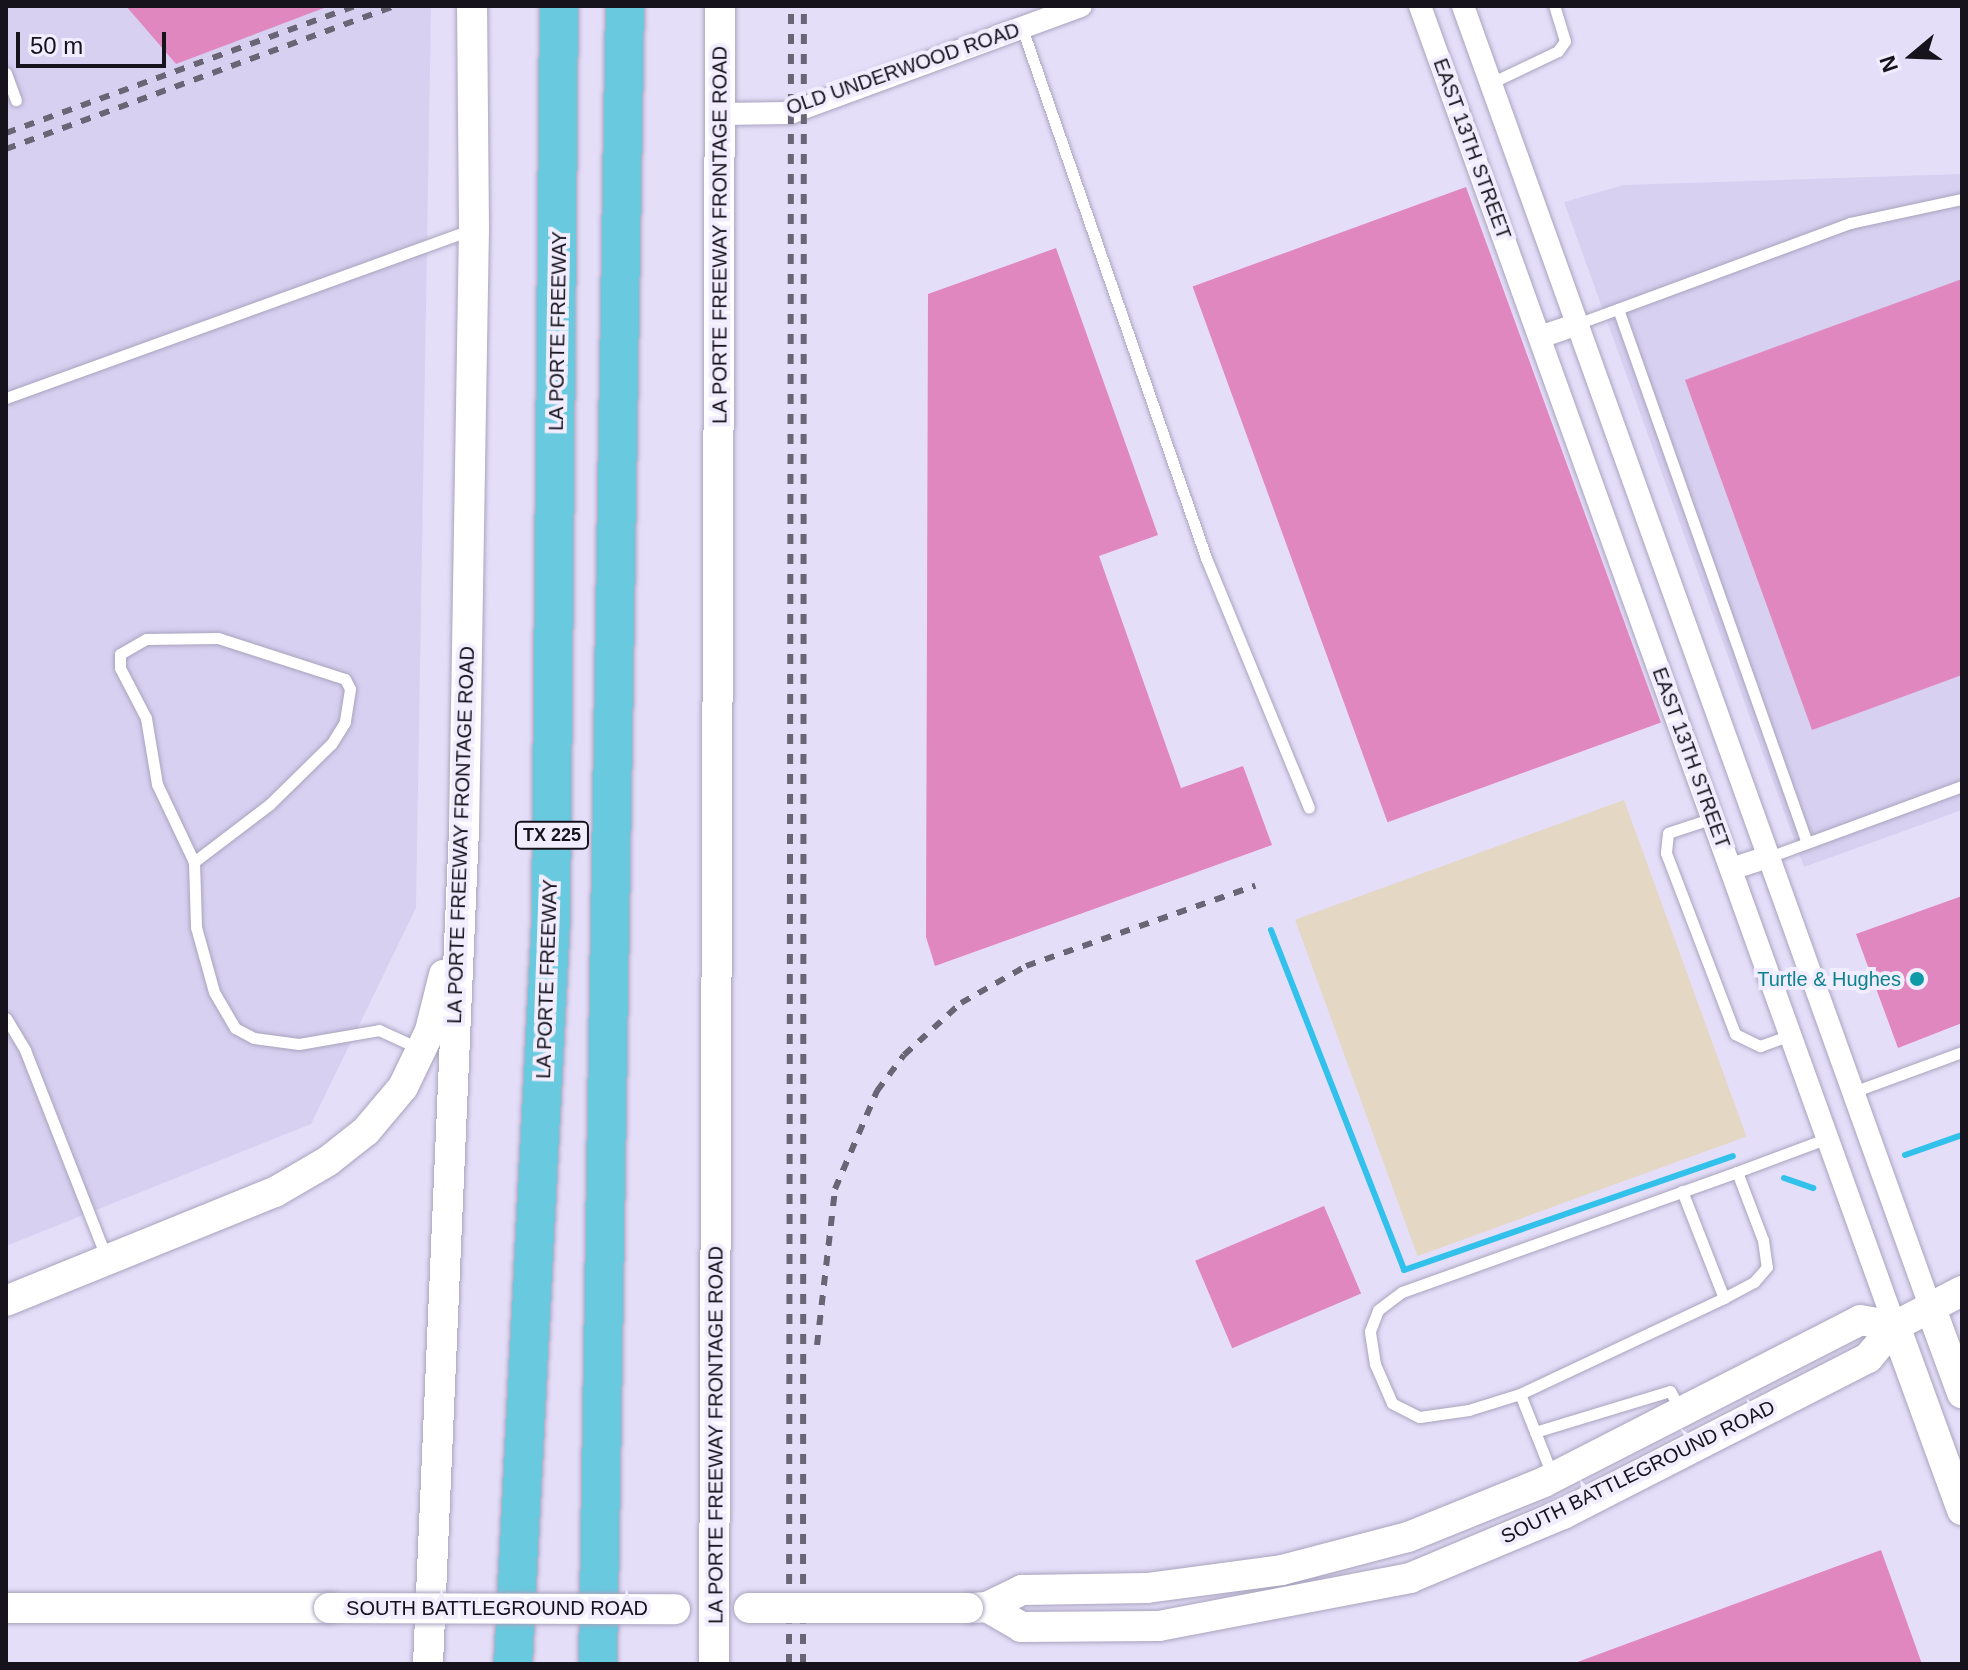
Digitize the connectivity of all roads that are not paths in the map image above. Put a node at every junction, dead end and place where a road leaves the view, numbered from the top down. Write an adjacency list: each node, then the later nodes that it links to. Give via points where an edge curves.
1 (472, 6): 15 (main road, LA PORTE FREEWAY FRONTAGE ROAD)
2 (559, 6): 52 (highway, LA PORTE FREEWAY / TX 225, via 551,918)
3 (625, 6): 53 (highway, TX 225)
4 (720, 6): 13 (main road, LA PORTE FREEWAY FRONTAGE ROAD)
5 (1081, 6): 9 (street, OLD UNDERWOOD ROAD)
6 (1420, 6): 18 (street, EAST 13TH STREET)
7 (1463, 6): 11 (street, EAST 13TH STREET)
8 (1554, 6): 11 (lane, via 1565,41 1558,51)
9 (1022, 28): 13 (street, OLD UNDERWOOD ROAD, via 790,113); 21 (lane, via 1206,558)
10 (6, 73): 12 (lane)
11 (1491, 83): 17 (street, EAST 13TH STREET)
12 (16, 100)
13 (721, 114): 50 (main road, LA PORTE FREEWAY FRONTAGE ROAD)
14 (1962, 199): 16 (lane, via 1850,223)
15 (474, 229): 19 (lane); 23 (main road, LA PORTE FREEWAY FRONTAGE ROAD)
16 (1618, 309): 17 (lane); 24 (lane)
17 (1577, 324): 18 (street); 25 (street, EAST 13TH STREET)
18 (1540, 337): 22 (street, EAST 13TH STREET)
19 (6, 398)
20 (1962, 786): 24 (lane)
21 (1309, 808)
22 (1713, 818): 27 (street, EAST 13TH STREET); 29 (lane, via 1668,833 1666,853 1735,1034 1760,1046)
23 (464, 830): 30 (main road, via 440,1001); 51 (main road, LA PORTE FREEWAY FRONTAGE ROAD)
24 (1807, 843): 25 (lane)
25 (1769, 857): 27 (street); 32 (street, EAST 13TH STREET)
26 (194, 862): 26 (lane, via 270,804 331,744 345,722 350,689 345,679 218,638 146,639 120,654 120,668 146,718 157,784); 30 (lane, via 196,927 214,992 235,1028 254,1038 299,1044 379,1030)
27 (1731, 869): 29 (street, EAST 13TH STREET)
28 (6, 1018): 36 (lane, via 25,1050)
29 (1790, 1035): 33 (street, EAST 13TH STREET)
30 (422, 1051): 36 (main road, via 386,1111 328,1161 275,1192)
31 (1962, 1052): 32 (lane)
32 (1853, 1092): 40 (street, EAST 13TH STREET)
33 (1828, 1138): 34 (lane); 41 (street, EAST 13TH STREET)
34 (1737, 1172): 35 (lane); 38 (lane, via 1763,1240 1767,1267 1754,1282)
35 (1682, 1191): 38 (lane); 43 (lane, via 1402,1292 1378,1310 1370,1331 1373,1353 1392,1403 1419,1417 1469,1410)
36 (108, 1261): 39 (main road)
37 (1962, 1291): 40 (main road, SOUTH BATTLEGROUND ROAD)
38 (1724, 1298): 43 (lane)
39 (6, 1301)
40 (1930, 1306): 41 (main road, SOUTH BATTLEGROUND ROAD); 42 (main road, EAST 13TH STREET)
41 (1895, 1326): 44 (main road, SOUTH BATTLEGROUND ROAD, via 1860,1320); 47 (main road, EAST 13TH STREET); 49 (main road, SOUTH BATTLEGROUND ROAD, via 1868,1358 1563,1514 1410,1578 1159,1626 1021,1627)
42 (1962, 1393)
43 (1520, 1394): 45 (lane)
44 (1682, 1412): 45 (lane, via 1670,1391); 46 (main road, SOUTH BATTLEGROUND ROAD)
45 (1535, 1432): 46 (lane)
46 (1553, 1478): 49 (main road, SOUTH BATTLEGROUND ROAD, via 1408,1537 1282,1570 1147,1588 1022,1590)
47 (1962, 1510)
48 (6, 1608): 50 (main road, SOUTH BATTLEGROUND ROAD, bridge)
49 (978, 1608): 50 (main road, SOUTH BATTLEGROUND ROAD, bridge)
50 (715, 1609): 54 (main road, LA PORTE FREEWAY FRONTAGE ROAD)
51 (428, 1664)
52 (513, 1664)
53 (598, 1664)
54 (714, 1664)

